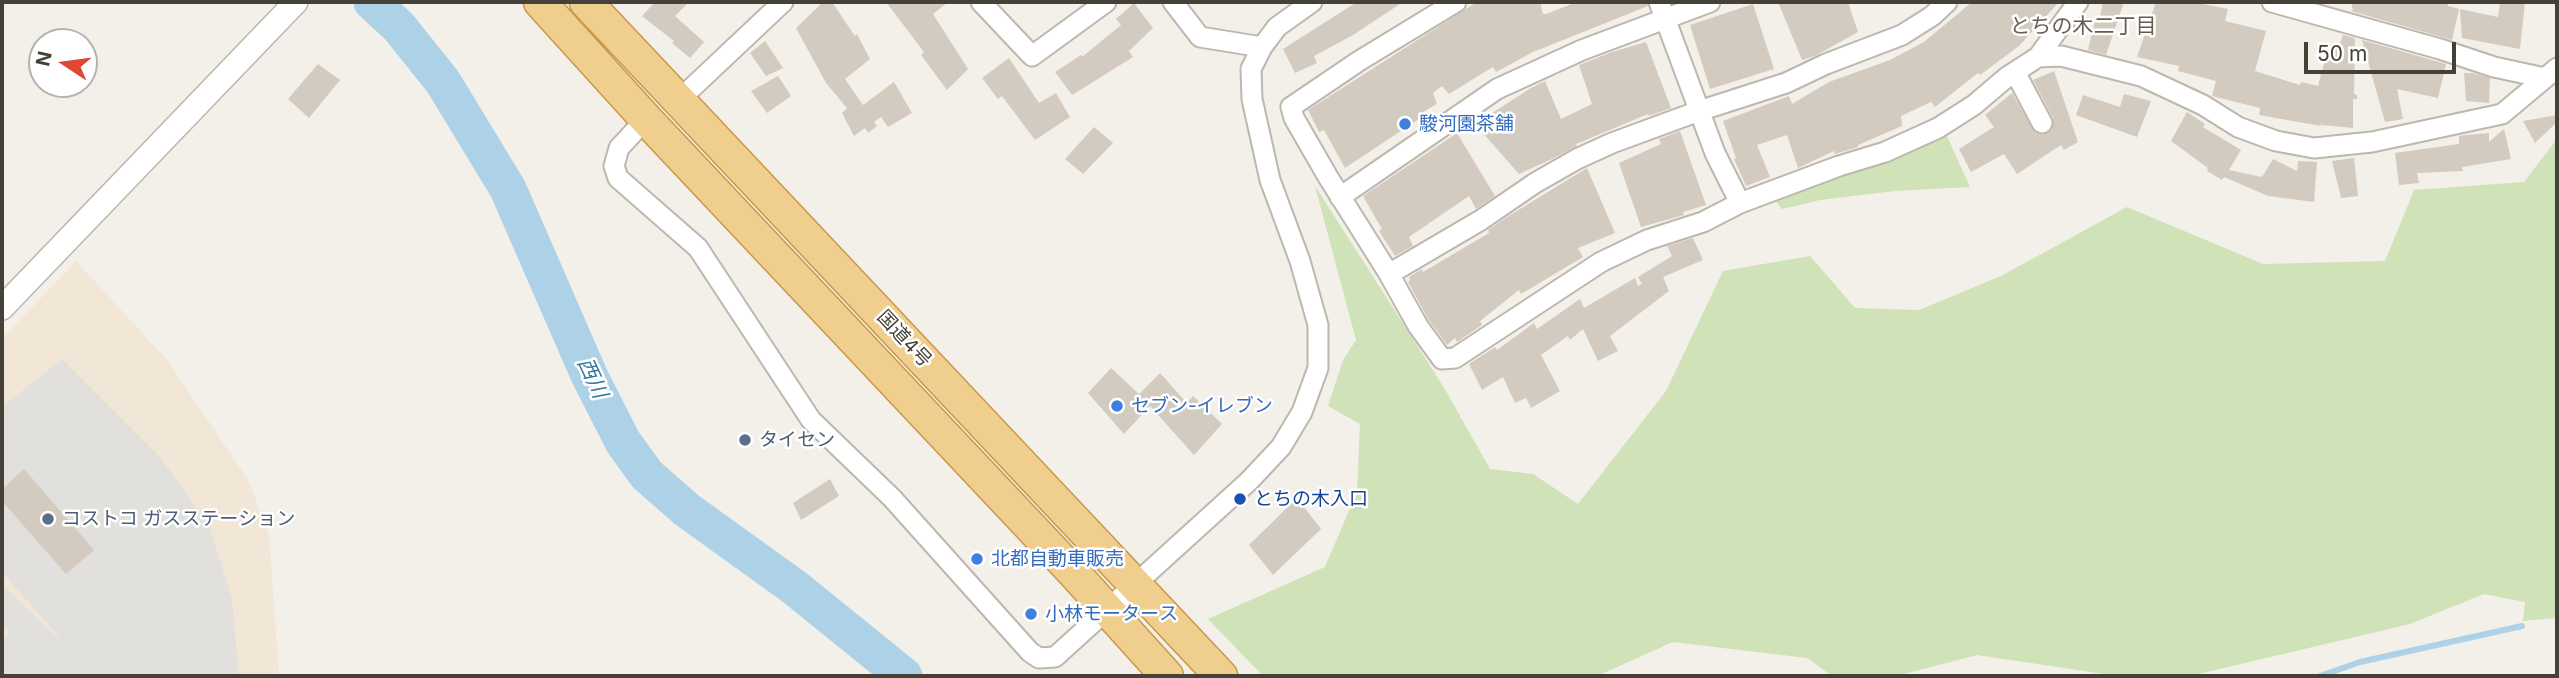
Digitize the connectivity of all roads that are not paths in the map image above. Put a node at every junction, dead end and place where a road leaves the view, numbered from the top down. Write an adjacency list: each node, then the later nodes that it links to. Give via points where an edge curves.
1 (296, 2): 29 (street)
2 (540, 2): 24 (highway, 国道4号)
3 (586, 2): 22 (highway, 国道4号)
4 (783, 2): 22 (street)
5 (981, 2): 17 (street, via 1032,56)
6 (1096, 2): 17 (street)
7 (1106, 2): 17 (street)
8 (1173, 2): 18 (street, via 1200,37)
9 (1312, 2): 18 (street, via 1277,27)
10 (1456, 2): 26 (street, via 1291,107)
11 (1710, 2): 16 (street)
12 (1947, 2): 23 (street, via 1902,35 1786,83)
13 (2078, 2): 19 (street)
14 (2272, 2): 15 (street)
15 (2299, 5): 21 (street, via 2494,67)
16 (1662, 10): 23 (street); 26 (street, via 1623,36 1497,89)
17 (1080, 20)
18 (1262, 47): 30 (street, via 1251,69 1251,99 1270,180 1318,325 1318,368 1302,412 1281,447)
19 (2038, 57): 20 (street); 21 (street, via 2061,56 2141,76 2238,127 2314,148 2372,142 2502,114)
20 (2015, 72): 25 (street); 27 (street, via 1938,128 1885,152)
21 (2551, 73)
22 (679, 100): 30 (highway, 国道4号)
23 (1699, 111): 27 (street); 28 (street, via 1577,159)
24 (646, 119): 31 (highway, 国道4号); 31 (street, via 619,148 614,166 618,178 698,248 811,420 891,498 1039,658 1055,657)
25 (2042, 123)
26 (1340, 197): 28 (street)
27 (1740, 203): 28 (street, via 1601,262 1455,358 1442,359)
28 (1389, 274)
29 (2, 308)
30 (1136, 586): 31 (street); 33 (highway, 国道4号)
31 (1107, 611): 32 (highway, 国道4号)
32 (1167, 676)
33 (1221, 676)

